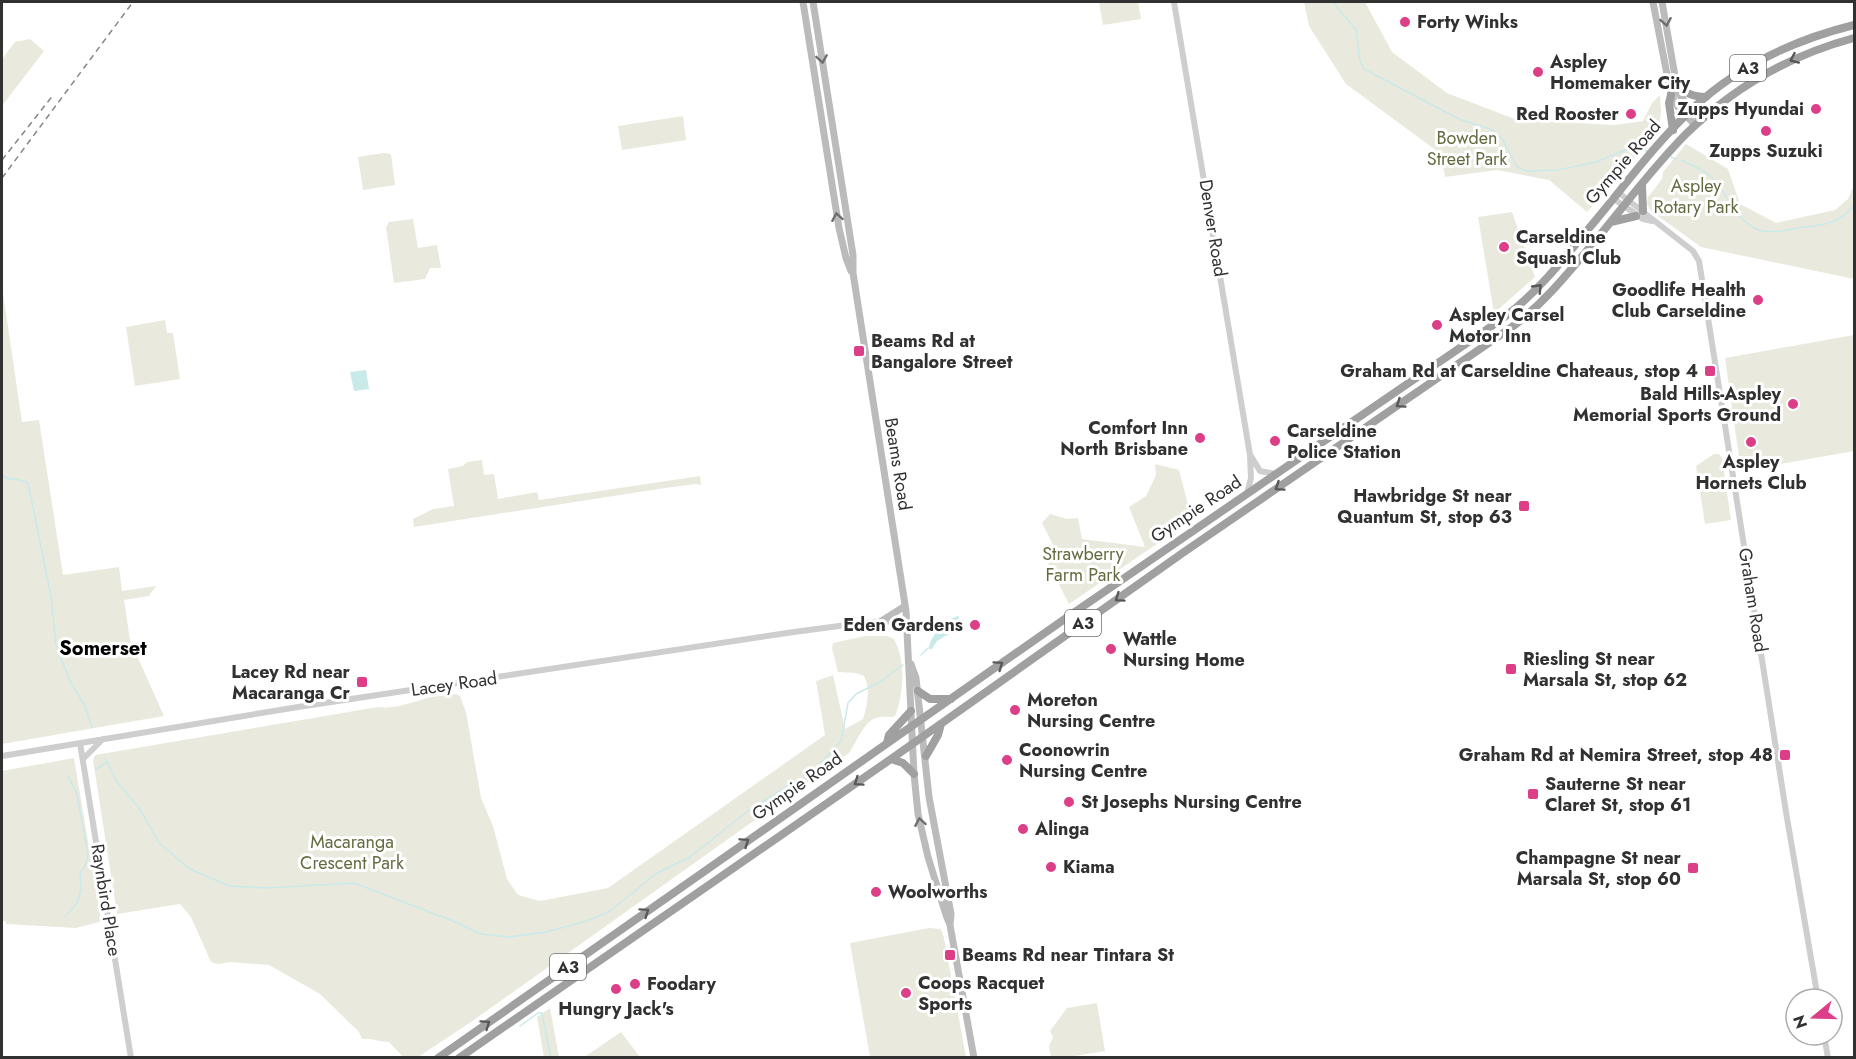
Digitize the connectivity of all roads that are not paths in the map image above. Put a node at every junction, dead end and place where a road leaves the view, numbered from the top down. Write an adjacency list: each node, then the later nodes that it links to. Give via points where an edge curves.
1 (803, 2): 19 (main road, Beams Road, one-way to 1, via 839,228)
2 (813, 2): 19 (main road, Beams Road, one-way to 19)
3 (1174, 2): 22 (street, Denver Road)
4 (1653, 2): 9 (main road)
5 (1662, 2): 8 (main road, one-way to 8)
6 (1854, 25): 10 (highway, Gympie Road / A3, via 1755,63)
7 (1854, 38): 12 (highway, Gympie Road / A3, one-way to 12, via 1819,48 1770,71)
8 (1676, 84): 10 (highway, via 1691,95); 11 (main road)
9 (1671, 95): 11 (main road); 13 (highway)
10 (1706, 97): 11 (highway, Gympie Road / A3)
11 (1688, 113): 12 (main road); 13 (highway, Gympie Road / A3)
12 (1698, 123): 14 (highway, Gympie Road / A3)
13 (1673, 130): 15 (highway, Gympie Road / A3)
14 (1642, 184): 16 (highway, Gympie Road / A3); 17 (highway)
15 (1616, 196): 16 (street, Graham Road); 20 (highway, Gympie Road / A3, one-way to 15, via 1514,310 1551,274)
16 (1626, 203): 17 (street, Graham Road); 18 (highway, Gympie Road / A3)
17 (1640, 213): 18 (highway); 48 (street, Graham Road, via 1693,251 1702,273)
18 (1611, 222): 21 (highway, Gympie Road / A3, one-way to 21, via 1527,316)
19 (853, 273): 25 (main road, Beams Road)
20 (1320, 444): 21 (highway); 23 (highway, Gympie Road / A3)
21 (1327, 454): 33 (highway, Gympie Road / A3, one-way to 33)
22 (1251, 456): 23 (street, via 1260,471); 24 (street, Denver Road)
23 (1276, 474): 24 (highway, Gympie Road / A3)
24 (1246, 494): 30 (highway, Gympie Road / A3, one-way to 24)
25 (905, 606): 26 (main road, Beams Road); 27 (main road)
26 (907, 621): 27 (street, Lacey Road); 28 (main road, Beams Road)
27 (880, 622): 36 (street, Lacey Road, via 298,706)
28 (909, 660): 29 (main road, Beams Road); 31 (main road, Beams Road)
29 (918, 691): 30 (highway, via 930,699); 32 (main road, Beams Road)
30 (951, 699): 32 (highway, Gympie Road / A3)
31 (910, 711): 34 (main road, Beams Road); 38 (highway, via 889,735)
32 (921, 720): 34 (highway, Gympie Road / A3); 35 (main road, Beams Road)
33 (941, 723): 35 (highway, Gympie Road / A3); 41 (highway)
34 (912, 726): 38 (highway, Gympie Road / A3); 39 (main road, Beams Road)
35 (923, 736): 39 (highway, Gympie Road / A3); 41 (main road, Beams Road)
36 (103, 739): 37 (street, Lacey Road); 42 (street)
37 (80, 743): 40 (street, Lacey Road); 42 (street, Raynbird Place)
38 (887, 743): 50 (highway, Gympie Road / A3, one-way to 38)
39 (913, 743): 43 (highway, Gympie Road / A3); 44 (main road, Beams Road)
40 (2, 756)
41 (926, 756): 45 (main road, Beams Road)
42 (83, 759): 49 (street, Raynbird Place)
43 (891, 759): 44 (highway, via 903,763); 51 (highway, Gympie Road / A3, one-way to 51)
44 (914, 774): 46 (main road, Beams Road, one-way to 44)
45 (937, 842): 46 (main road); 47 (main road, Beams Road)
46 (924, 844): 47 (main road, Beams Road)
47 (950, 925): 52 (main road, Beams Road)
48 (1816, 987)
49 (131, 1058)
50 (438, 1058)
51 (459, 1058)
52 (974, 1058)

